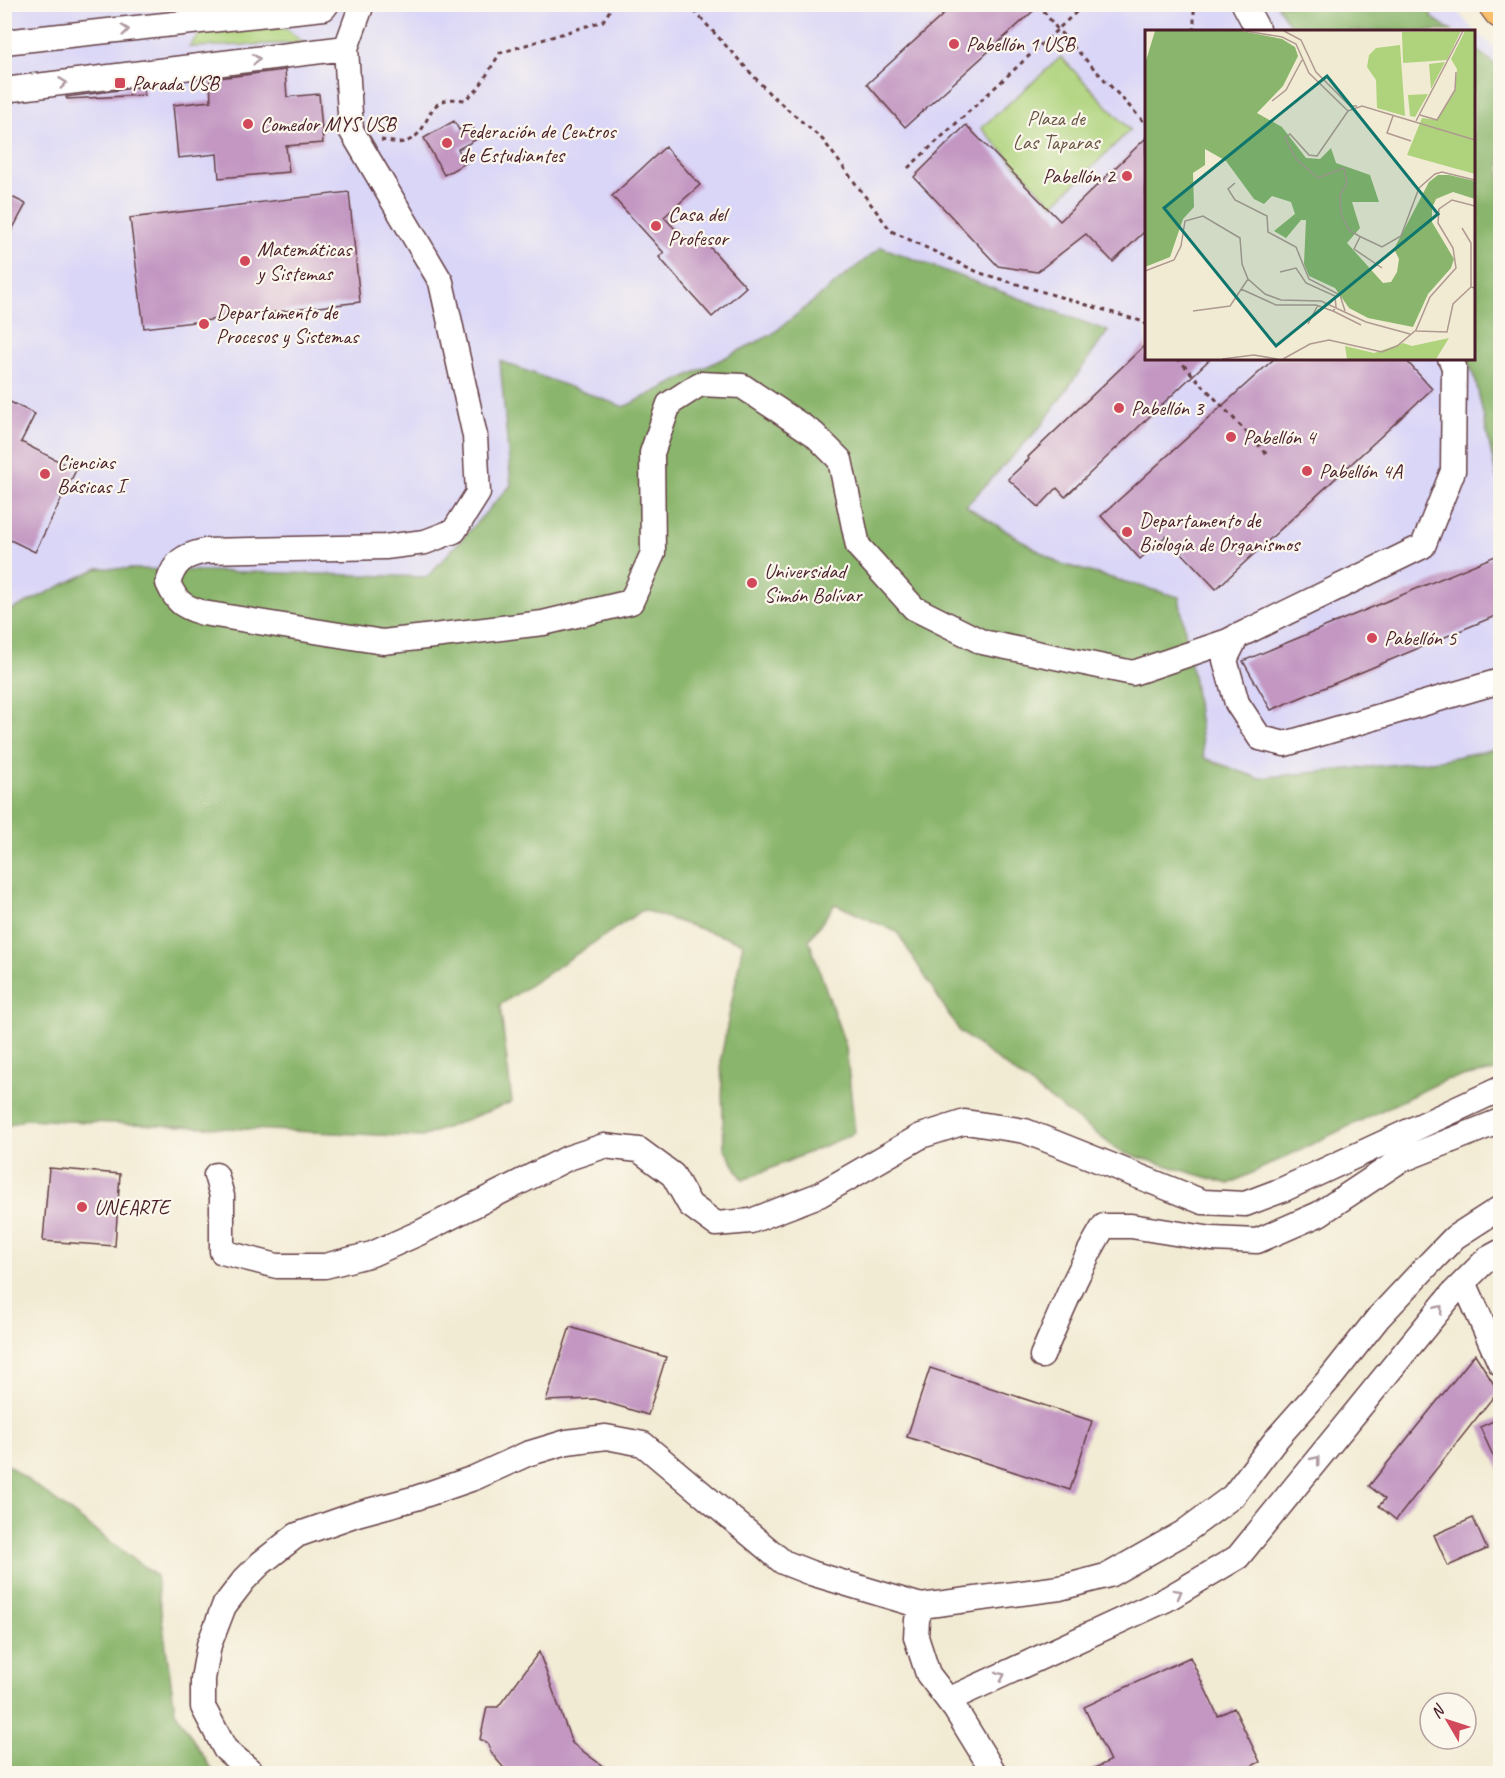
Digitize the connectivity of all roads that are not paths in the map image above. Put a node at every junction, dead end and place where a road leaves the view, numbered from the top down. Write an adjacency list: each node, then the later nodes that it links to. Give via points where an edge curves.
1 (327, 4): 7 (lane, one-way to 1, via 324,8)
2 (362, 4): 8 (lane)
3 (1244, 4): 6 (lane)
4 (1494, 4): 5 (main road)
5 (1500, 12)
6 (1258, 30)
7 (4, 42)
8 (346, 48): 9 (lane, one-way to 8); 11 (lane, via 351,130 441,282 475,436 478,493 454,531 425,542 385,547 205,551 187,555 173,568 168,583 175,599 186,608 383,642 543,623 630,602 653,553 652,453 669,404 700,384 742,386 814,434 840,460 858,546 914,608 982,642 1133,673)
9 (4, 90)
10 (1451, 360): 11 (lane, via 1453,471 1423,546)
11 (1237, 636): 12 (lane, via 1225,660 1237,703 1260,738 1285,744)
12 (1500, 681)
13 (1500, 1089): 15 (lane, via 1245,1204 1203,1202 1025,1131 965,1122 921,1136 819,1195 751,1221 716,1224 690,1205 673,1176 639,1150 604,1146 568,1158 372,1254 324,1266 277,1266 222,1252 222,1196)
14 (1500, 1121): 19 (lane, via 1399,1161 1318,1215 1257,1241 1104,1226)
15 (216, 1175)
16 (1500, 1208): 21 (lane, via 1455,1237 1378,1318 1233,1496 1183,1533 1109,1575 1060,1588)
17 (1500, 1252): 18 (lane)
18 (1464, 1282): 20 (lane); 22 (lane, one-way to 18, via 1167,1599 1238,1557 1404,1350)
19 (1042, 1356)
20 (1500, 1363)
21 (921, 1606): 22 (lane, via 916,1637 928,1674); 23 (lane, via 783,1562 643,1444 606,1437 567,1442 416,1498 297,1535 244,1580 224,1606 209,1645 203,1679 204,1707 225,1749)
22 (948, 1700): 24 (lane)
23 (254, 1773)
24 (995, 1773)

